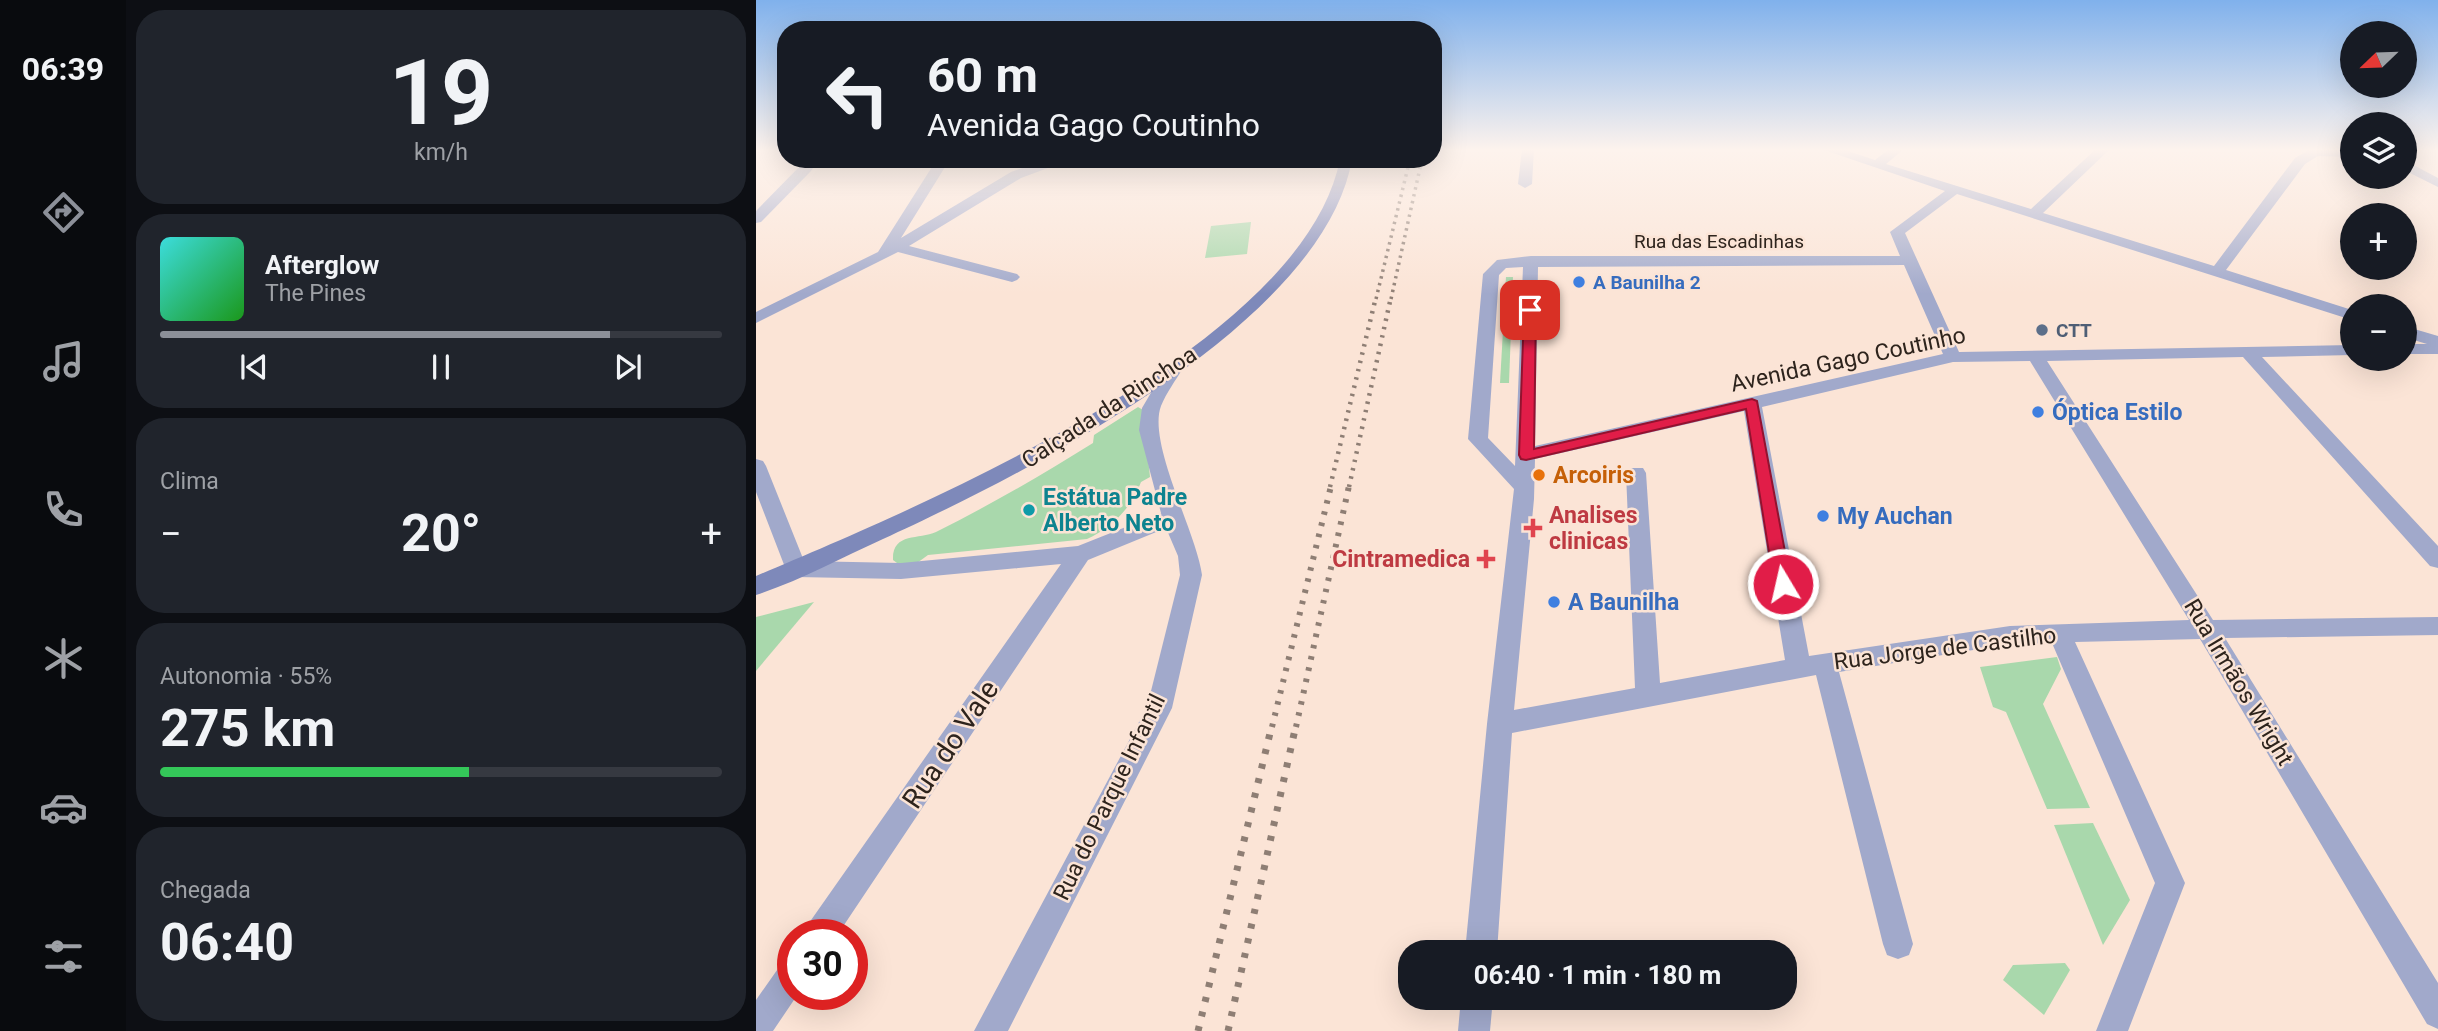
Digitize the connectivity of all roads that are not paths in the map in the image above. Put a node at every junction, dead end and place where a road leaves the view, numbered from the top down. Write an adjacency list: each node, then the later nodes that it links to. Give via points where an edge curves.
1 (777, 197): 10 (street)
2 (919, 197): 12 (street)
3 (979, 197): 11 (street)
4 (1337, 197): 27 (street, Calçada da Rinchoa, via 1311,244 1259,300)
5 (1944, 197): 13 (street, via 1897,232)
6 (1978, 197): 9 (street)
7 (2052, 197): 9 (street)
8 (2273, 197): 15 (street)
9 (2034, 214): 15 (street)
10 (756, 219)
11 (896, 247): 12 (street); 16 (street)
12 (881, 256): 18 (street)
13 (1908, 260): 14 (street, Rua das Escadinhas); 26 (street)
14 (1531, 261): 29 (street); 32 (street, Rua das Escadinhas, via 1502,263 1491,274 1477,429 1478,439)
15 (2218, 271): 17 (street)
16 (1012, 276)
17 (2340, 311)
18 (756, 318)
19 (2417, 335): 20 (street)
20 (2438, 342)
21 (2417, 349): 22 (street)
22 (2438, 349)
23 (2340, 350): 24 (street, Avenida Gago Coutinho)
24 (2247, 351): 25 (street, Avenida Gago Coutinho); 35 (street)
25 (2034, 354): 26 (street, Avenida Gago Coutinho); 39 (street, Rua Irmãos Wright)
26 (1953, 357): 28 (street, Avenida Gago Coutinho)
27 (1174, 368): 33 (street, Rua do Parque Infantil, via 1151,408 1149,430); 36 (street, Calçada da Rinchoa, via 1033,458 923,514)
28 (1752, 404): 29 (street, Avenida Gago Coutinho); 41 (street)
29 (1526, 455): 32 (street)
30 (756, 466): 36 (street)
31 (1636, 473): 42 (street)
32 (1525, 488): 43 (street)
33 (1172, 517): 34 (street); 51 (street, Rua do Parque Infantil, via 1189,556 1191,575 1159,708)
34 (1080, 554): 36 (street, via 901,571); 44 (street, Rua do Vale)
35 (2438, 561)
36 (796, 569): 37 (street, Calçada da Rinchoa)
37 (756, 586)
38 (2438, 626): 39 (street, Rua Jorge de Castilho)
39 (2207, 629): 40 (street, Rua Jorge de Castilho); 49 (street, Rua Irmãos Wright)
40 (2059, 633): 41 (street, Rua Jorge de Castilho, via 2010,635); 53 (street, via 2169,883)
41 (1812, 666): 42 (street, Rua Jorge de Castilho); 46 (street)
42 (1648, 697): 43 (street, Rua Jorge de Castilho)
43 (1500, 724): 45 (street)
44 (830, 919)
45 (1482, 940)
46 (1898, 944)
47 (777, 997): 50 (street)
48 (1476, 1010): 52 (street)
49 (2438, 1013)
50 (756, 1028)
51 (990, 1031)
52 (1474, 1031)
53 (2112, 1031)

